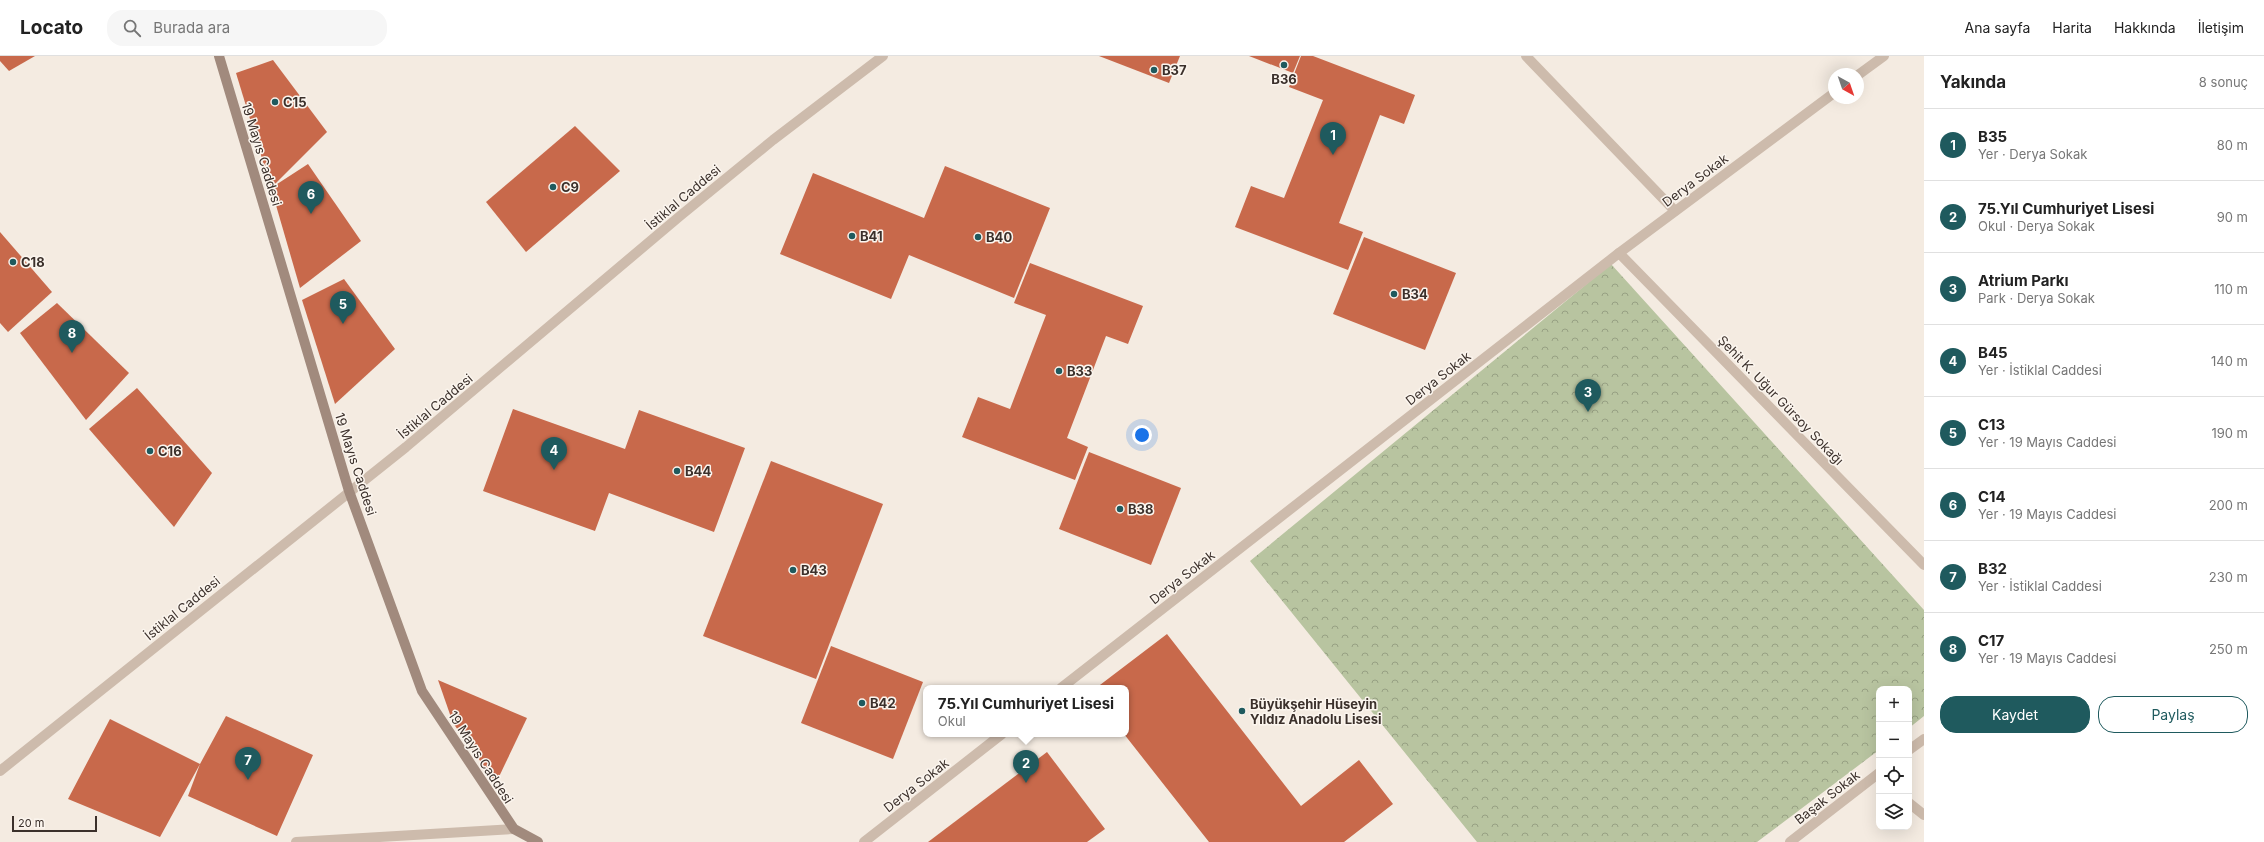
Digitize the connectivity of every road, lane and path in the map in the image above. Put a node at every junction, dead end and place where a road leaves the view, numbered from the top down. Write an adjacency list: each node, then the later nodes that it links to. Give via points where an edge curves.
1 (218, 56): 9 (street, 19 Mayıs Caddesi)
2 (883, 56): 9 (street, İstiklal Caddesi, via 761,150 406,447)
3 (1526, 56): 7 (street)
4 (1884, 56): 5 (street)
5 (1864, 71)
6 (1828, 97): 7 (street, Derya Sokak)
7 (1675, 211): 8 (street, Derya Sokak)
8 (1619, 253): 10 (street, Şehit K. Uğur Gürsoy Sokağı); 11 (street, Derya Sokak)
9 (349, 491): 15 (street, İstiklal Caddesi); 19 (street, 19 Mayıs Caddesi, via 422,691)
10 (1924, 565)
11 (1066, 685)
12 (998, 737): 22 (street, Derya Sokak)
13 (1924, 739): 14 (street)
14 (1912, 748)
15 (0, 771)
16 (1876, 778): 23 (street, Başak Sokak)
17 (1912, 805): 18 (street)
18 (1924, 815)
19 (514, 829): 20 (street); 21 (street, 19 Mayıs Caddesi)
20 (296, 842)
21 (538, 842)
22 (864, 842)
23 (1790, 842)

